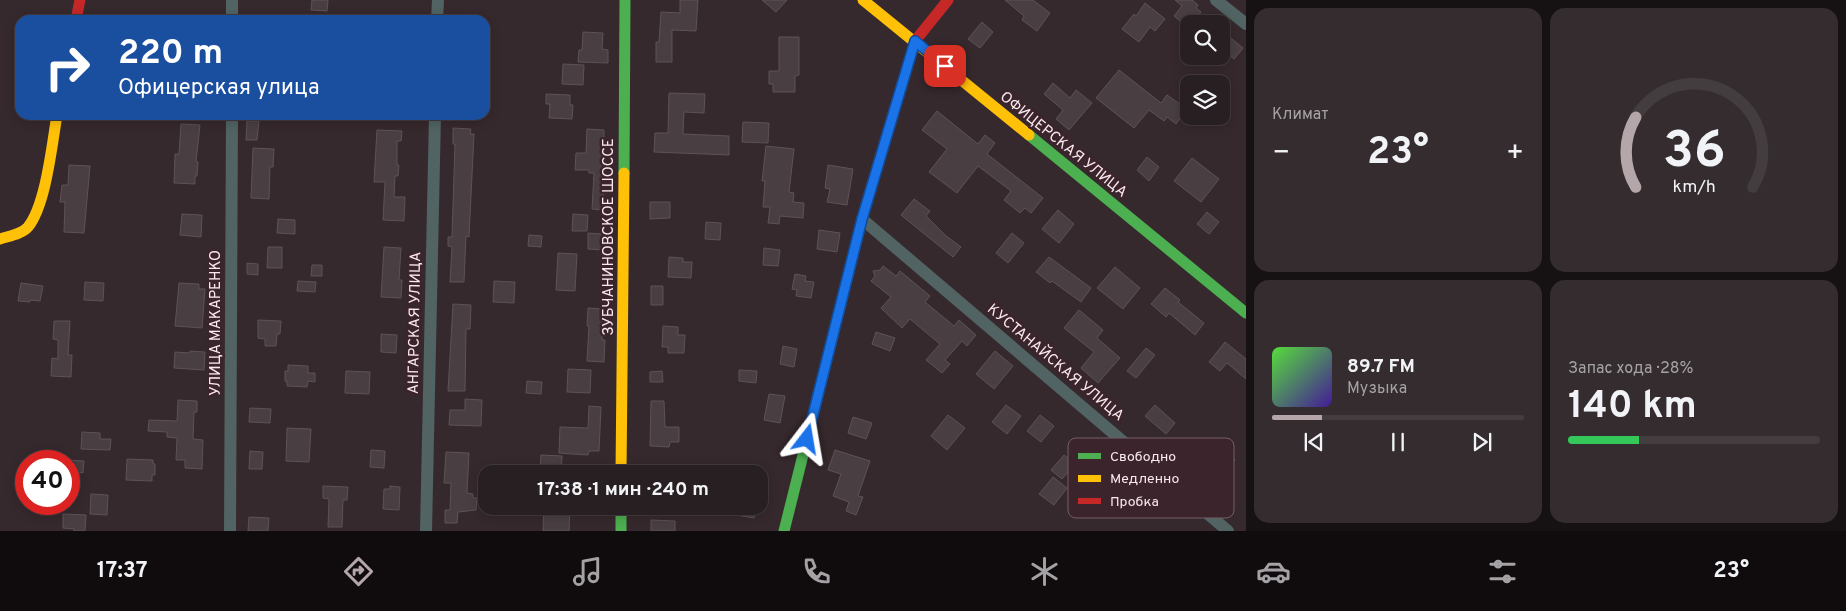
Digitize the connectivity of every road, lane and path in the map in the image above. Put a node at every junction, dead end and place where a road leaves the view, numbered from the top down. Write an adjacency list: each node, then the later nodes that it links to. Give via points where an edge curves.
1 (80, 0): 8 (street)
2 (232, 0): 9 (street)
3 (438, 0): 10 (street)
4 (625, 0): 20 (street, ЗУБЧАНИНОВСКОЕ ШОССЕ)
5 (863, 0): 12 (street, ОФИЦЕРСКАЯ УЛИЦА)
6 (948, 0): 12 (street)
7 (1216, 0): 11 (street)
8 (77, 15)
9 (232, 15)
10 (437, 15)
11 (1246, 24)
12 (915, 41): 16 (street); 18 (street, ОФИЦЕРСКАЯ УЛИЦА)
13 (56, 120): 17 (street, via 40,203 34,217 19,233)
14 (232, 120): 23 (street, УЛИЦА МАКАРЕНКО)
15 (435, 120): 24 (street, АНГАРСКАЯ УЛИЦА)
16 (862, 219): 19 (street, КУСТАНАЙСКАЯ УЛИЦА); 26 (street)
17 (0, 239)
18 (1246, 313)
19 (1119, 438)
20 (622, 465)
21 (621, 515): 25 (street)
22 (1213, 518): 27 (street, КУСТАНАЙСКАЯ УЛИЦА)
23 (230, 531)
24 (426, 531)
25 (621, 531)
26 (784, 531)
27 (1228, 531)

